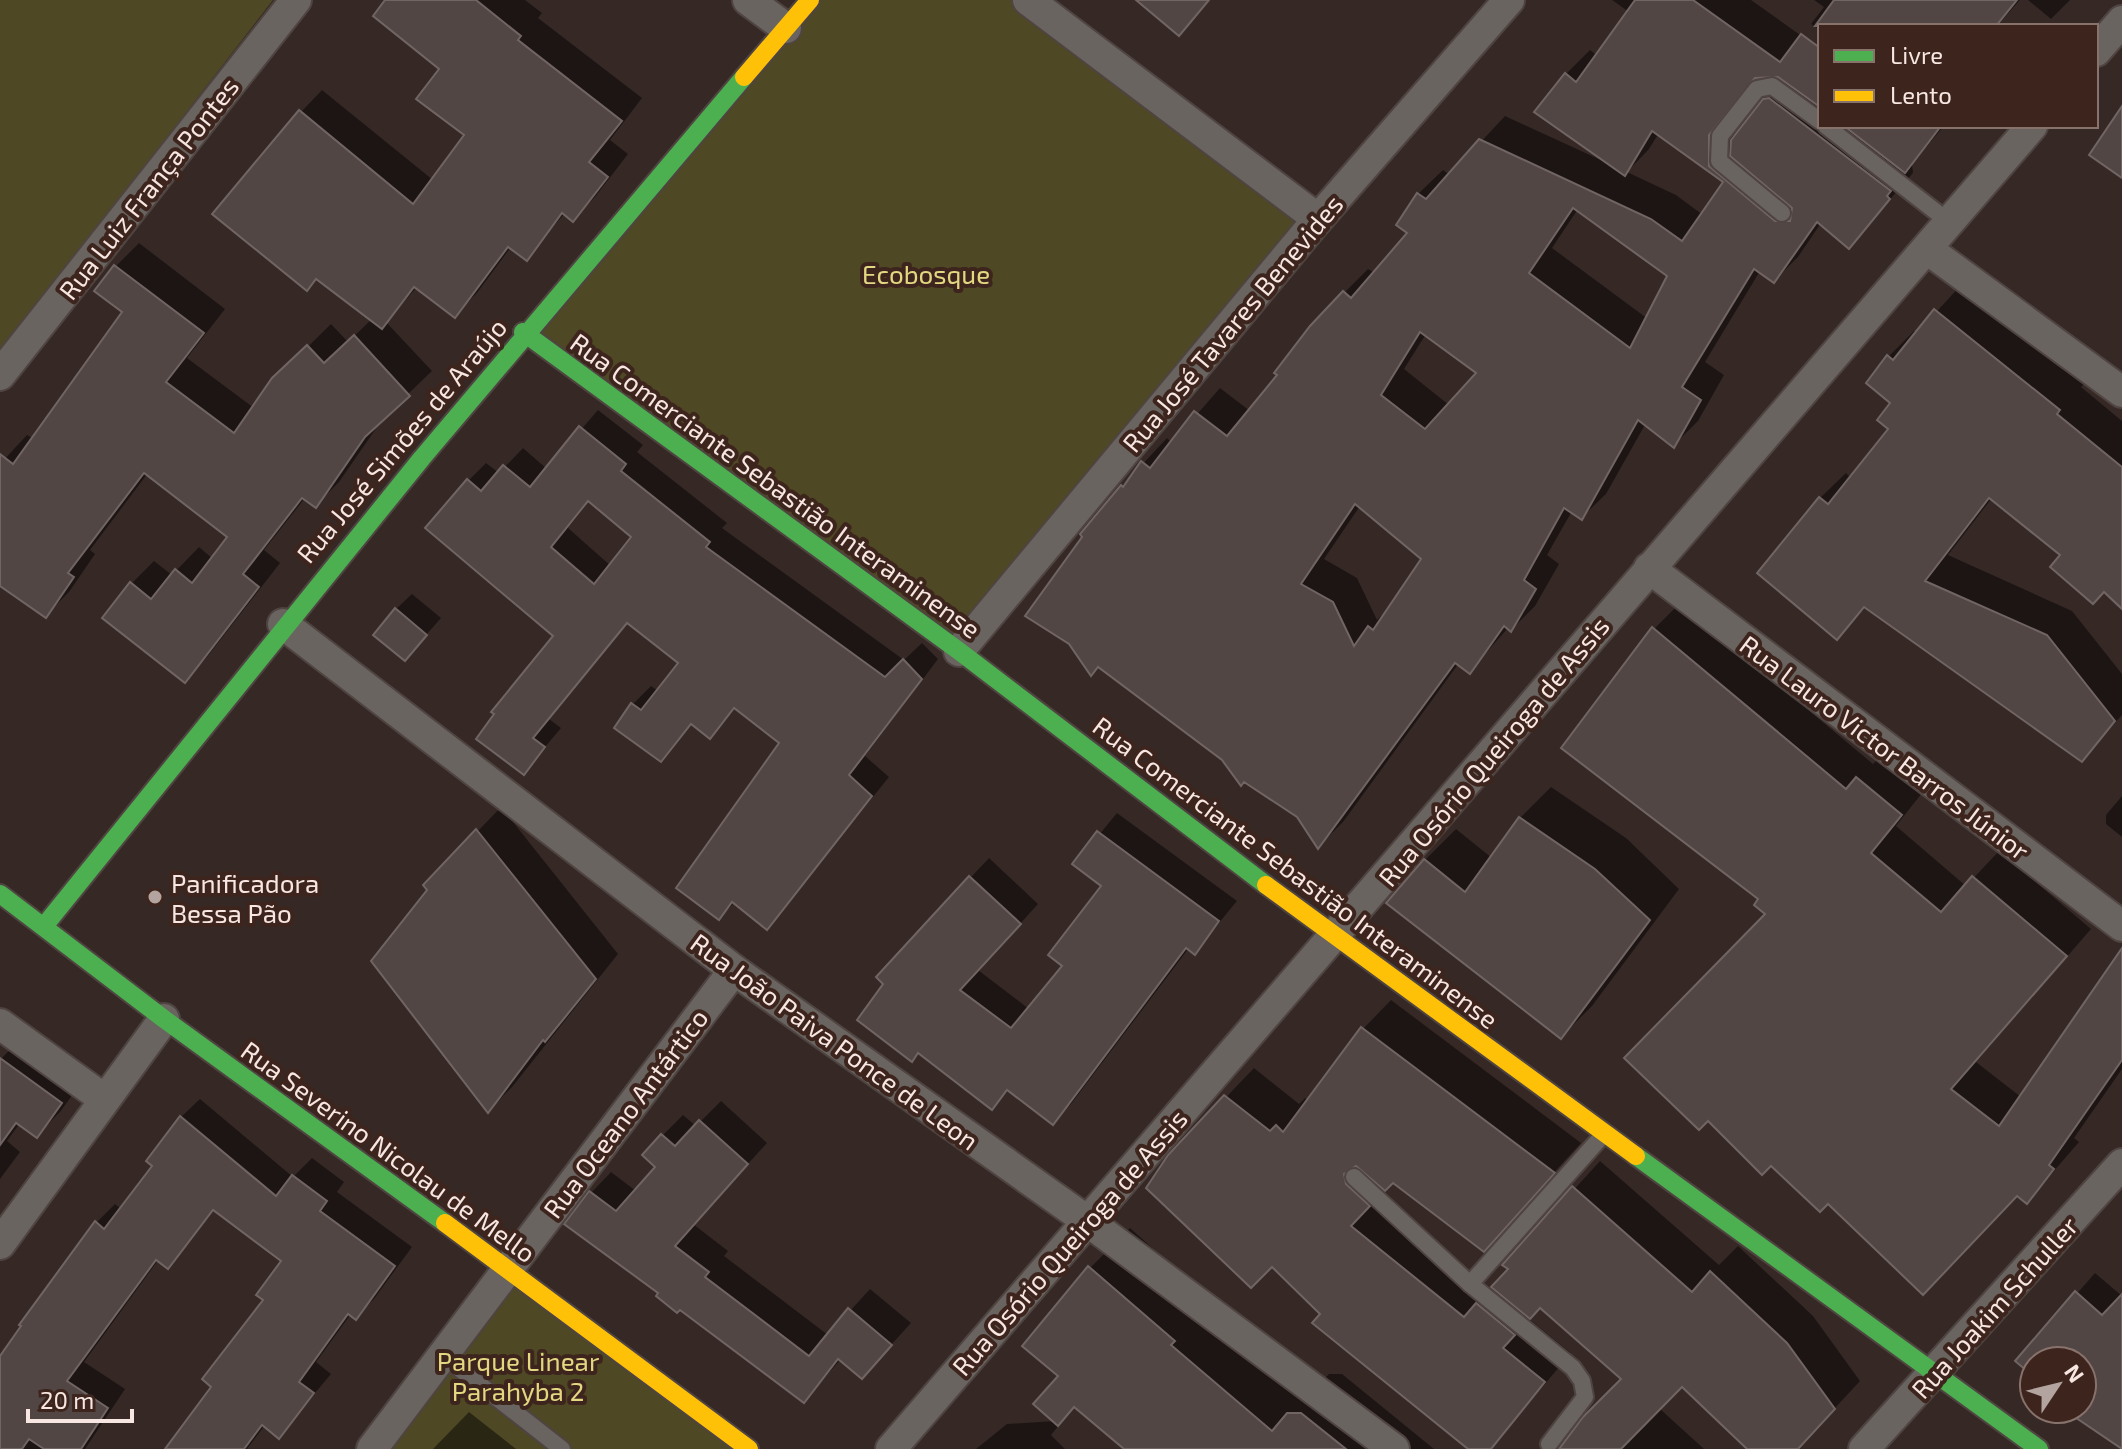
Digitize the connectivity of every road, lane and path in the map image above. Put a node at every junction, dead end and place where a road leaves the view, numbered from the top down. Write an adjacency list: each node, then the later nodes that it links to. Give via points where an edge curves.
1 (296, 0): 17 (street, Rua Luiz França Pontes)
2 (748, 0): 7 (street)
3 (810, 0): 7 (street, Rua José Simões de Araújo)
4 (1028, 0): 13 (street)
5 (1509, 0): 13 (street, Rua José Tavares Benevides)
6 (2122, 21): 8 (street)
7 (786, 28): 16 (street, Rua José Simões de Araújo)
8 (2098, 49)
9 (1818, 120): 12 (lane, via 1772,86 1757,89 1720,136 1719,161)
10 (1829, 128): 14 (lane)
11 (2030, 128): 14 (street, Rua Osório Queiroga de Assis)
12 (1782, 213)
13 (1318, 219): 21 (street, Rua José Tavares Benevides)
14 (1949, 222): 15 (street, Rua Osório Queiroga de Assis)
15 (1927, 249): 18 (street); 19 (street, Rua Osório Queiroga de Assis)
16 (523, 332): 20 (street, Rua José Simões de Araújo); 21 (street, Rua Comerciante Sebastião Interaminense)
17 (0, 375)
18 (2122, 392)
19 (1649, 568): 24 (street, Rua Lauro Victor Barros Júnior); 25 (street, Rua Osório Queiroga de Assis)
20 (283, 624): 23 (street, Rua José Simões de Araújo); 26 (street, Rua João Paiva Ponce de Leon)
21 (959, 651): 25 (street, Rua Comerciante Sebastião Interaminense)
22 (0, 894): 23 (street, Rua Severino Nicolau de Mello)
23 (45, 925): 27 (street, Rua Severino Nicolau de Mello)
24 (2122, 926)
25 (1335, 937): 30 (street, Rua Comerciante Sebastião Interaminense); 33 (street, Rua Osório Queiroga de Assis)
26 (734, 970): 33 (street, Rua João Paiva Ponce de Leon); 35 (street, Rua Oceano Antártico)
27 (164, 1019): 29 (street); 35 (street, Rua Severino Nicolau de Mello)
28 (0, 1024): 29 (street)
29 (104, 1099): 34 (street)
30 (1604, 1134): 36 (lane); 38 (street, Rua Comerciante Sebastião Interaminense)
31 (2122, 1164): 38 (street, Rua Joakim Schuller)
32 (1354, 1177): 36 (lane)
33 (1086, 1220): 43 (street, Rua Osório Queiroga de Assis); 44 (street, Rua João Paiva Ponce de Leon)
34 (0, 1244)
35 (507, 1268): 37 (street, Rua Oceano Antártico); 42 (street, Rua Severino Nicolau de Mello)
36 (1470, 1284): 39 (lane, via 1582,1381 1585,1397)
37 (442, 1355): 40 (street, Rua Oceano Antártico); 41 (lane)
38 (1934, 1375): 45 (street, Rua Joakim Schuller); 46 (street, Rua Comerciante Sebastião Interaminense)
39 (1549, 1444)
40 (372, 1449)
41 (562, 1449)
42 (749, 1449)
43 (891, 1449)
44 (1394, 1449)
45 (1864, 1449)
46 (2039, 1449)

